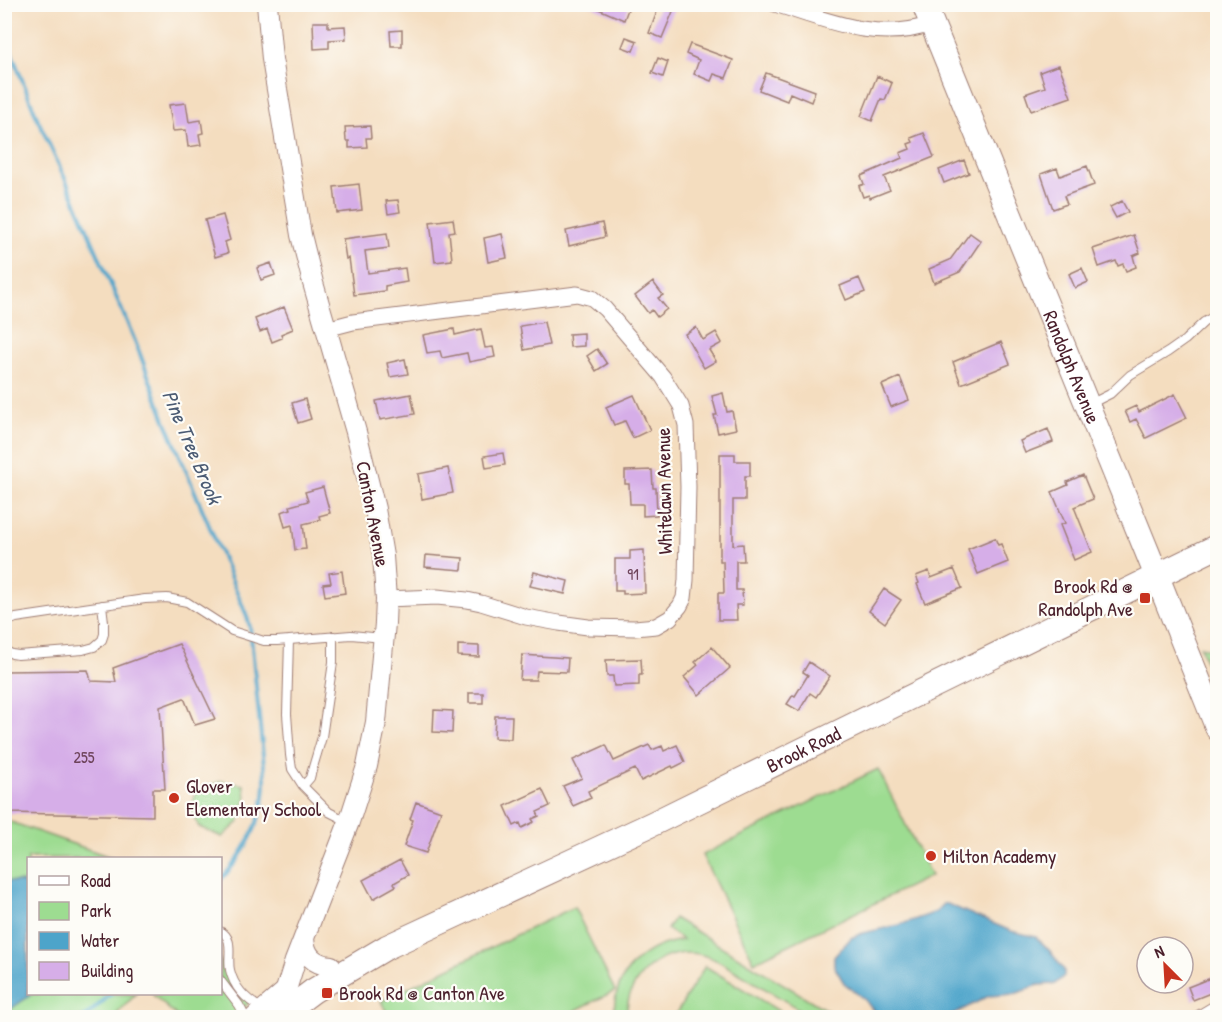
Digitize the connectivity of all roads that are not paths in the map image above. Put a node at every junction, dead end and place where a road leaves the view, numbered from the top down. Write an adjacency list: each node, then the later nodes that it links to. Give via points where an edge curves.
1 (267, 4): 5 (street, Canton Avenue, via 269,42 298,218)
2 (775, 4): 3 (street, via 863,30 910,30)
3 (927, 14): 6 (main road, Randolph Avenue)
4 (1218, 314): 6 (lane, via 1130,375 1110,394)
5 (326, 329): 9 (street, Canton Avenue, via 375,509); 9 (street, Whitelawn Avenue, via 353,322 558,296 585,296 605,309 663,377 681,406 686,425 685,589 680,606 663,623 635,628 588,627 526,617 467,600)
6 (1087, 406): 8 (main road, Randolph Avenue)
7 (1218, 546): 8 (main road, Brook Road)
8 (1156, 576): 16 (main road, Randolph Avenue); 21 (main road, Brook Road, via 652,824)
9 (386, 599): 13 (street, Canton Avenue)
10 (102, 605): 11 (lane); 14 (lane, via 145,599 178,600 241,634 264,641); 15 (lane, via 104,634 94,647 18,655)
11 (4, 623)
12 (333, 636): 13 (lane); 14 (lane); 17 (lane, via 322,737 310,778)
13 (384, 638): 18 (street, Canton Avenue, via 371,749)
14 (289, 640): 17 (lane, via 290,754 292,769)
15 (4, 650)
16 (1215, 715)
17 (303, 786): 18 (lane, via 329,812)
18 (349, 822): 20 (street, Canton Avenue)
19 (222, 932): 25 (lane, via 229,941 230,969 239,989)
20 (304, 938): 22 (street, via 309,957); 25 (street, Canton Avenue)
21 (387, 947): 22 (main road, Brook Road); 25 (main road, Brook Road)
22 (331, 966): 25 (main road, Brook Road, via 308,979)
23 (222, 983): 25 (lane, via 239,1005)
24 (1218, 1003): 26 (lane)
25 (269, 1013)
26 (1193, 1017)

